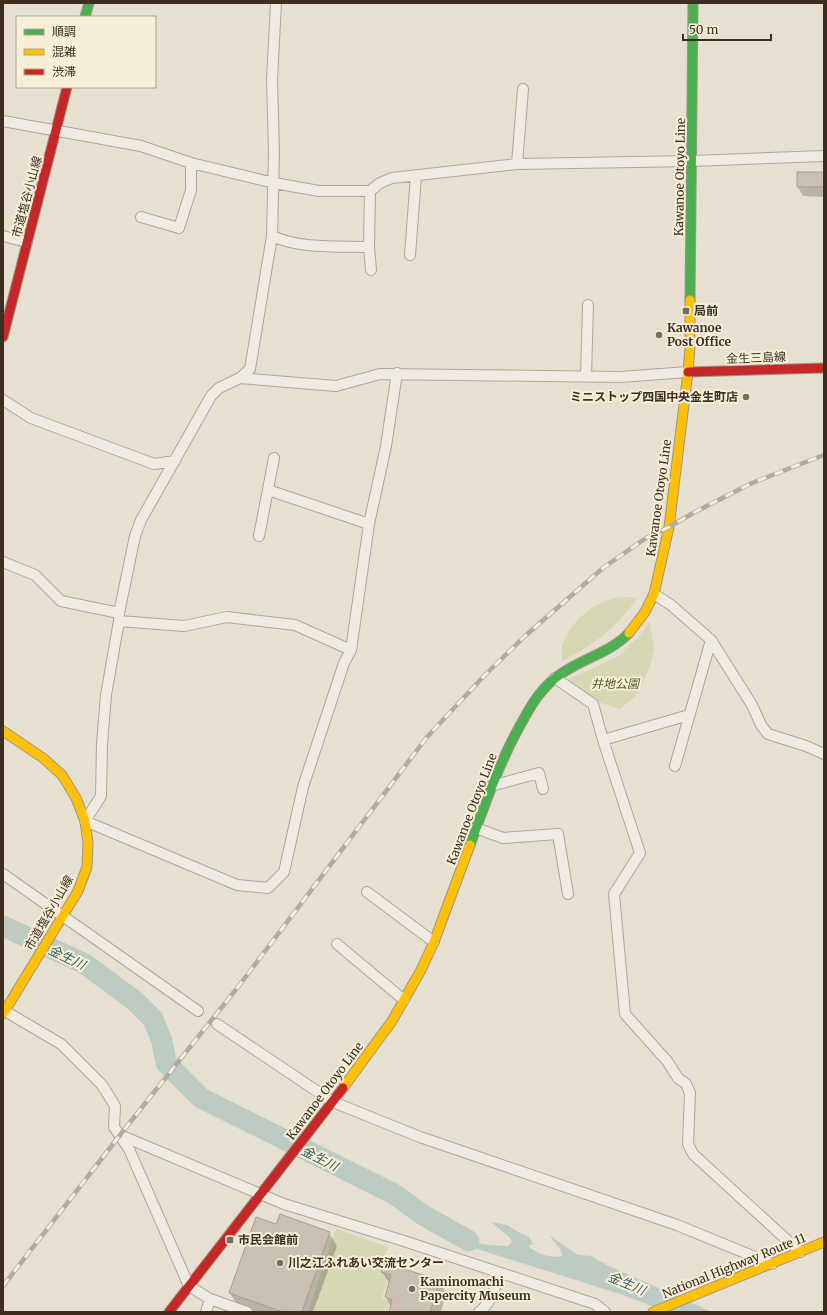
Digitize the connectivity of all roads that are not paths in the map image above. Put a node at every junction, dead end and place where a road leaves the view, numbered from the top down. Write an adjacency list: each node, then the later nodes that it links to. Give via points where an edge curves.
1 (89, 3): 4 (main road)
2 (276, 3): 14 (street, via 272,80)
3 (693, 3): 10 (main road, Kawanoe Otoyo Line)
4 (85, 16)
5 (67, 88): 8 (main road, 市道塩谷小山線)
6 (523, 89): 12 (street)
7 (3, 121): 8 (street)
8 (56, 130): 11 (street, via 141,146); 19 (main road, 市道塩谷小山線)
9 (824, 156): 10 (street)
10 (692, 161): 12 (street); 26 (main road, Kawanoe Otoyo Line)
11 (191, 163): 14 (street); 16 (street, via 191,190 179,228)
12 (517, 164): 13 (street)
13 (416, 176): 15 (street, via 392,178); 21 (street)
14 (274, 184): 15 (street, via 319,191); 18 (street)
15 (370, 191): 20 (street)
16 (140, 217)
17 (3, 236): 19 (street)
18 (272, 236): 20 (street, via 311,245); 29 (street, via 252,364)
19 (27, 242): 24 (main road, 市道塩谷小山線)
20 (370, 247): 22 (street)
21 (410, 255)
22 (371, 270)
23 (588, 305): 28 (street)
24 (3, 337)
25 (824, 368): 26 (main road, 金生三島線)
26 (688, 372): 28 (street); 37 (main road, Kawanoe Otoyo Line, via 670,527)
27 (396, 373): 28 (street); 29 (street, via 380,374 336,386); 34 (street, via 386,446)
28 (586, 377)
29 (240, 378): 32 (street, via 218,388 211,396)
30 (3, 400): 32 (street, via 31,418 154,464)
31 (274, 458): 33 (street)
32 (175, 461): 38 (street, via 141,520 135,536)
33 (268, 490): 34 (street); 35 (street)
34 (369, 524): 40 (street)
35 (259, 536)
36 (3, 562): 38 (street, via 35,575 61,601)
37 (654, 594): 39 (street); 41 (main road, Kawanoe Otoyo Line, via 645,612 622,639)
38 (119, 617): 40 (street, via 184,626 227,617 295,625); 49 (street, via 106,695 101,796)
39 (711, 640): 42 (street); 45 (street, via 768,734)
40 (351, 650): 49 (street, via 344,663 303,787 284,872 268,888 237,885)
41 (555, 678): 44 (street, via 593,704); 47 (main road, Kawanoe Otoyo Line, via 540,692 528,710)
42 (689, 715): 44 (street); 46 (street)
43 (3, 731): 49 (main road, 市道塩谷小山線, via 43,758 62,775 76,798)
44 (603, 740): 65 (street, via 640,853 614,894 625,1014 667,1061 678,1078 686,1084 690,1093 688,1144 693,1154)
45 (824, 754)
46 (675, 766)
47 (491, 786): 48 (street, via 539,773); 50 (main road, Kawanoe Otoyo Line)
48 (543, 789)
49 (84, 821): 54 (main road, 市道塩谷小山線, via 88,843 87,867 78,891)
50 (476, 828): 53 (street, via 503,838 558,834); 55 (main road, Kawanoe Otoyo Line)
51 (3, 874): 54 (street)
52 (367, 892): 55 (street)
53 (568, 894)
54 (61, 919): 58 (street); 59 (main road, 市道塩谷小山線)
55 (434, 942): 57 (main road, Kawanoe Otoyo Line)
56 (337, 944): 57 (street)
57 (404, 1000): 61 (main road, Kawanoe Otoyo Line, via 376,1044)
58 (198, 1011)
59 (4, 1012): 62 (street, via 61,1044 102,1085 115,1106 114,1127)
60 (217, 1024): 61 (street)
61 (333, 1102): 63 (main road, Kawanoe Otoyo Line); 66 (street, via 420,1137 677,1225)
62 (120, 1135): 63 (street); 68 (street, via 129,1148)
63 (261, 1193): 67 (street, via 284,1204); 68 (main road, Kawanoe Otoyo Line)
64 (824, 1242): 65 (main road, National Highway Route 11)
65 (800, 1252): 66 (main road, National Highway Route 11)
66 (772, 1264): 75 (main road, National Highway Route 11)
67 (500, 1273): 73 (street, via 491,1300); 74 (street, via 595,1304)
68 (189, 1286): 69 (street); 70 (main road, Kawanoe Otoyo Line)
69 (210, 1299): 71 (street); 72 (street)
70 (169, 1312)
71 (206, 1312)
72 (247, 1312)
73 (479, 1312)
74 (605, 1312)
75 (653, 1312)

